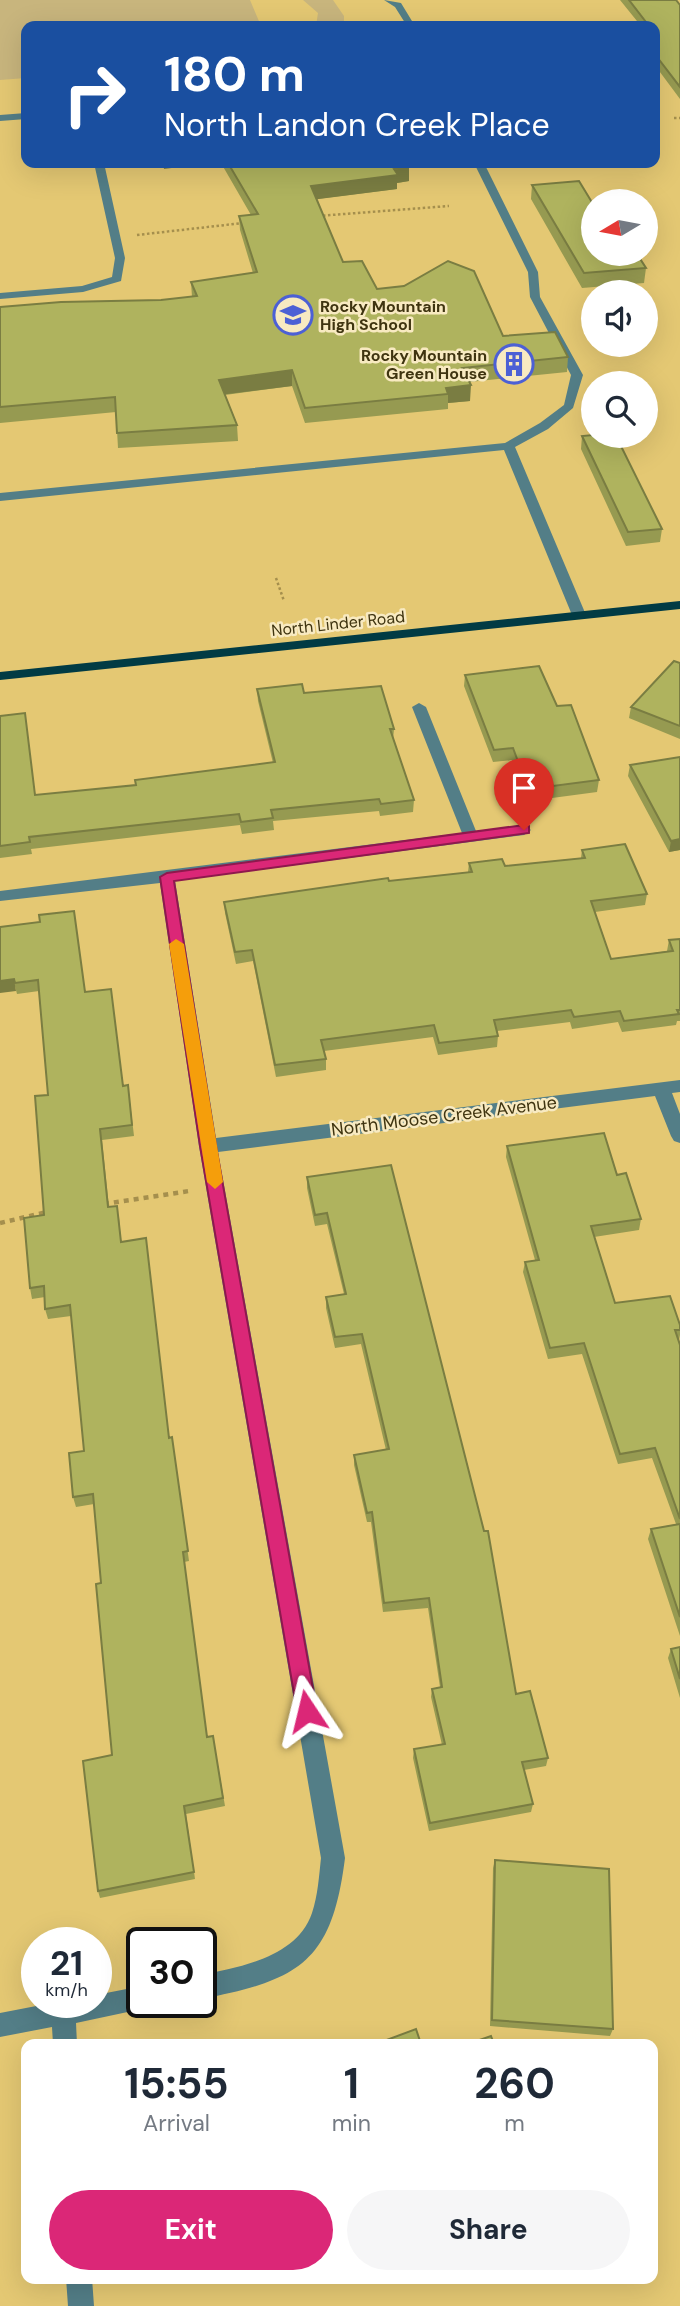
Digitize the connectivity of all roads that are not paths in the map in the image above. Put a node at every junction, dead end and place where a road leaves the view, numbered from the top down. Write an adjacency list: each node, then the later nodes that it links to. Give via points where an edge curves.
1 (388, 0): 2 (street, via 398,5)
2 (408, 21)
3 (21, 116): 4 (street)
4 (0, 118)
5 (100, 168): 7 (street, via 120,258 117,279 83,289)
6 (481, 168): 8 (street, via 533,272 536,297 577,375 569,406)
7 (0, 296)
8 (508, 446): 9 (street); 11 (street)
9 (0, 497)
10 (680, 604): 11 (main road, North Linder Road)
11 (579, 615): 12 (main road, North Linder Road)
12 (0, 676)
13 (419, 707): 15 (street)
14 (524, 830): 15 (street)
15 (471, 837): 16 (street)
16 (167, 877): 17 (street); 21 (street)
17 (0, 896)
18 (680, 1086): 19 (street, North Moose Creek Avenue)
19 (662, 1088): 20 (street); 21 (street, North Moose Creek Avenue)
20 (680, 1136)
21 (208, 1146): 22 (street, via 332,1858 318,1927 291,1957 254,1977)
22 (217, 1984)
23 (41, 2018): 25 (street)
24 (64, 2018): 26 (street)
25 (0, 2025)
26 (65, 2039)
27 (79, 2284): 28 (street)
28 (81, 2306)

